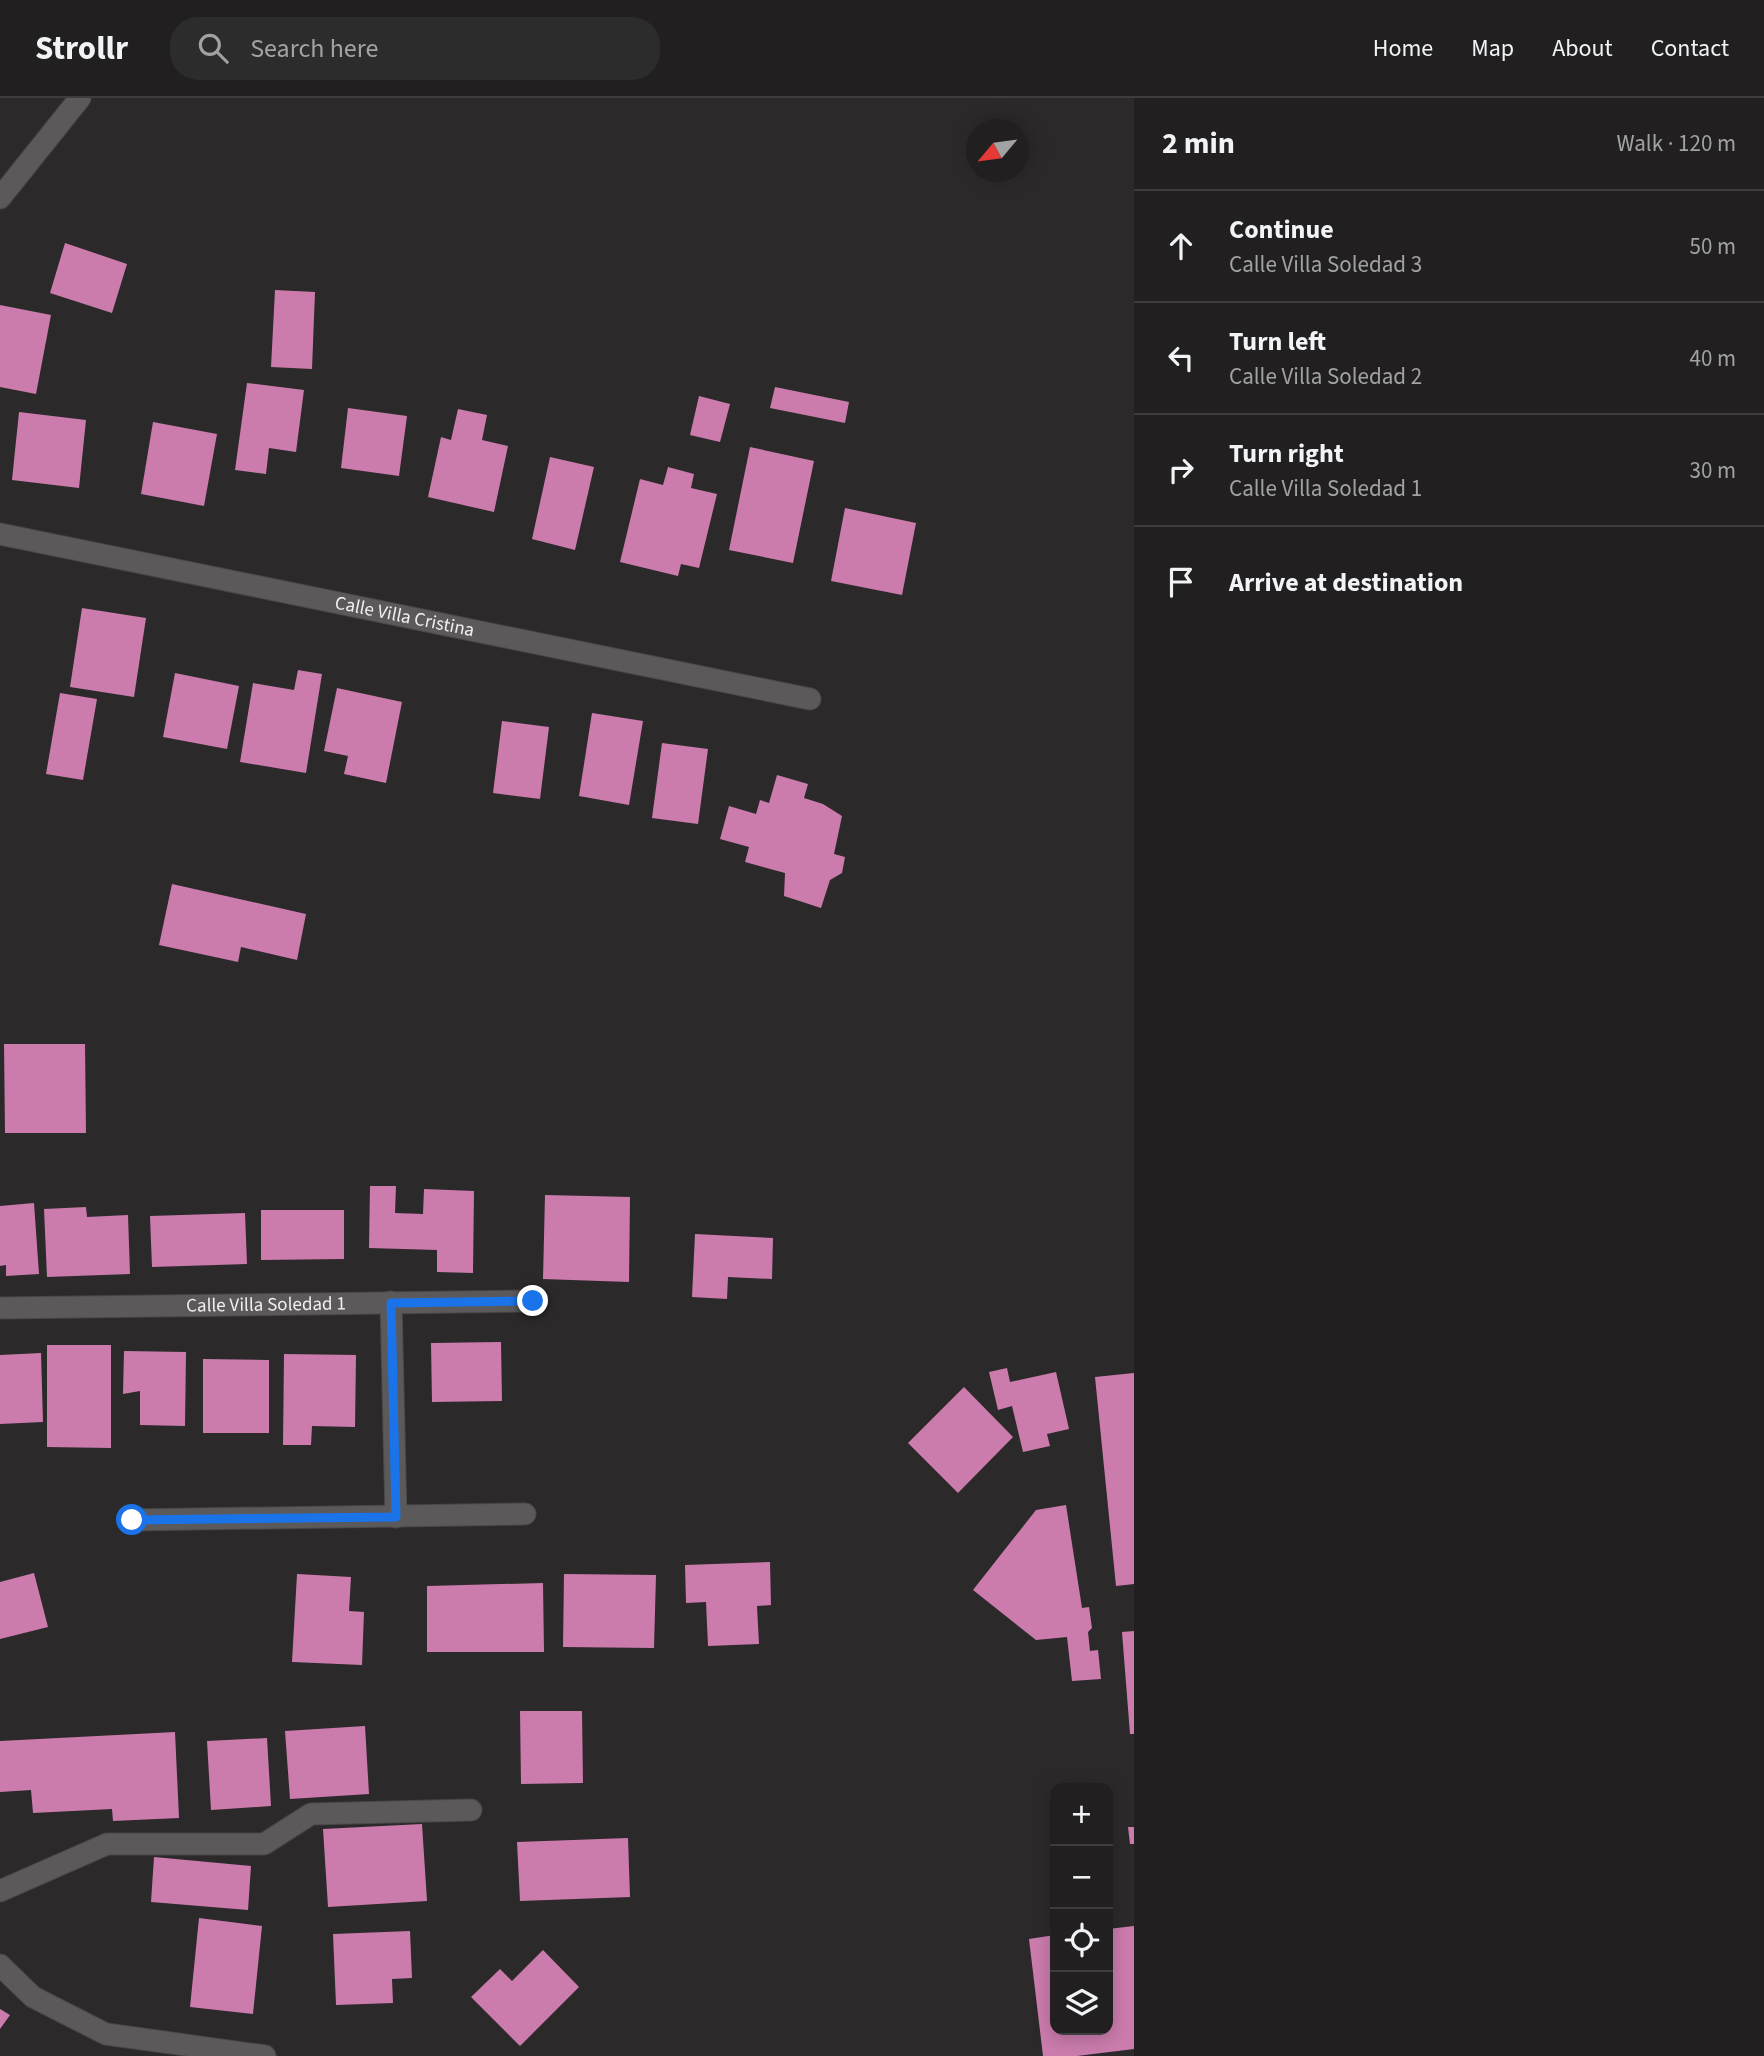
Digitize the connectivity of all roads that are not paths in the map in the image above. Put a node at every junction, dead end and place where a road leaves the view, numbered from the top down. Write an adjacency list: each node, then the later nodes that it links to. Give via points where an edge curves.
1 (80, 98): 2 (street)
2 (0, 198)
3 (0, 534): 4 (street, Calle Villa Cristina)
4 (810, 699)
5 (533, 1301): 6 (street, Calle Villa Soledad 1)
6 (391, 1303): 7 (street, Calle Villa Soledad 1); 9 (street)
7 (0, 1308)
8 (525, 1514): 9 (street)
9 (396, 1517): 10 (street)
10 (132, 1520)
11 (471, 1810): 12 (street, via 311,1814 264,1844 107,1844)
12 (0, 1891)
13 (0, 1965): 14 (street, via 33,1997 106,2034)
14 (265, 2056)

